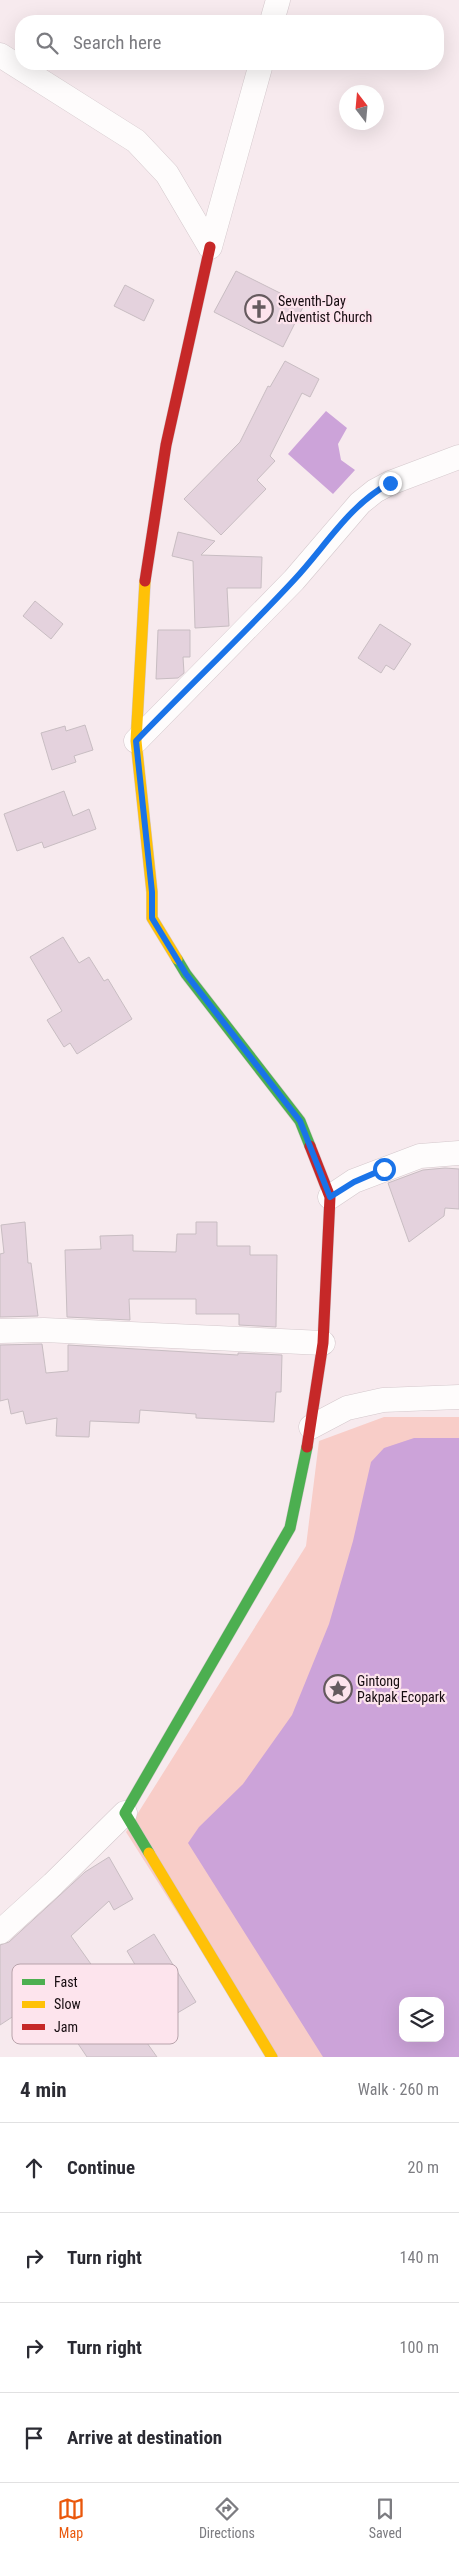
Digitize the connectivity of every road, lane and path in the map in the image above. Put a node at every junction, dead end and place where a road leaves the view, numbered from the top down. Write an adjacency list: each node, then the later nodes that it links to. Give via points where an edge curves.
1 (278, 0): 2 (street)
2 (274, 15)
3 (0, 55): 4 (street)
4 (15, 64)
5 (24, 70): 7 (street, via 136,141 167,174)
6 (259, 70): 7 (street)
7 (210, 246): 9 (street, via 166,445 145,578)
8 (459, 457): 9 (street, via 390,483 360,503 294,580)
9 (136, 741): 11 (street, via 152,918 186,974 300,1121)
10 (459, 1153): 11 (street, via 420,1156 354,1182)
11 (330, 1197): 13 (street)
12 (0, 1331): 13 (street, via 44,1330)
13 (323, 1343): 15 (street)
14 (459, 1397): 15 (street, via 383,1400 347,1408)
15 (311, 1427): 16 (street, via 290,1528)
16 (124, 1813): 17 (street); 18 (street)
17 (0, 1932)
18 (272, 2057)

